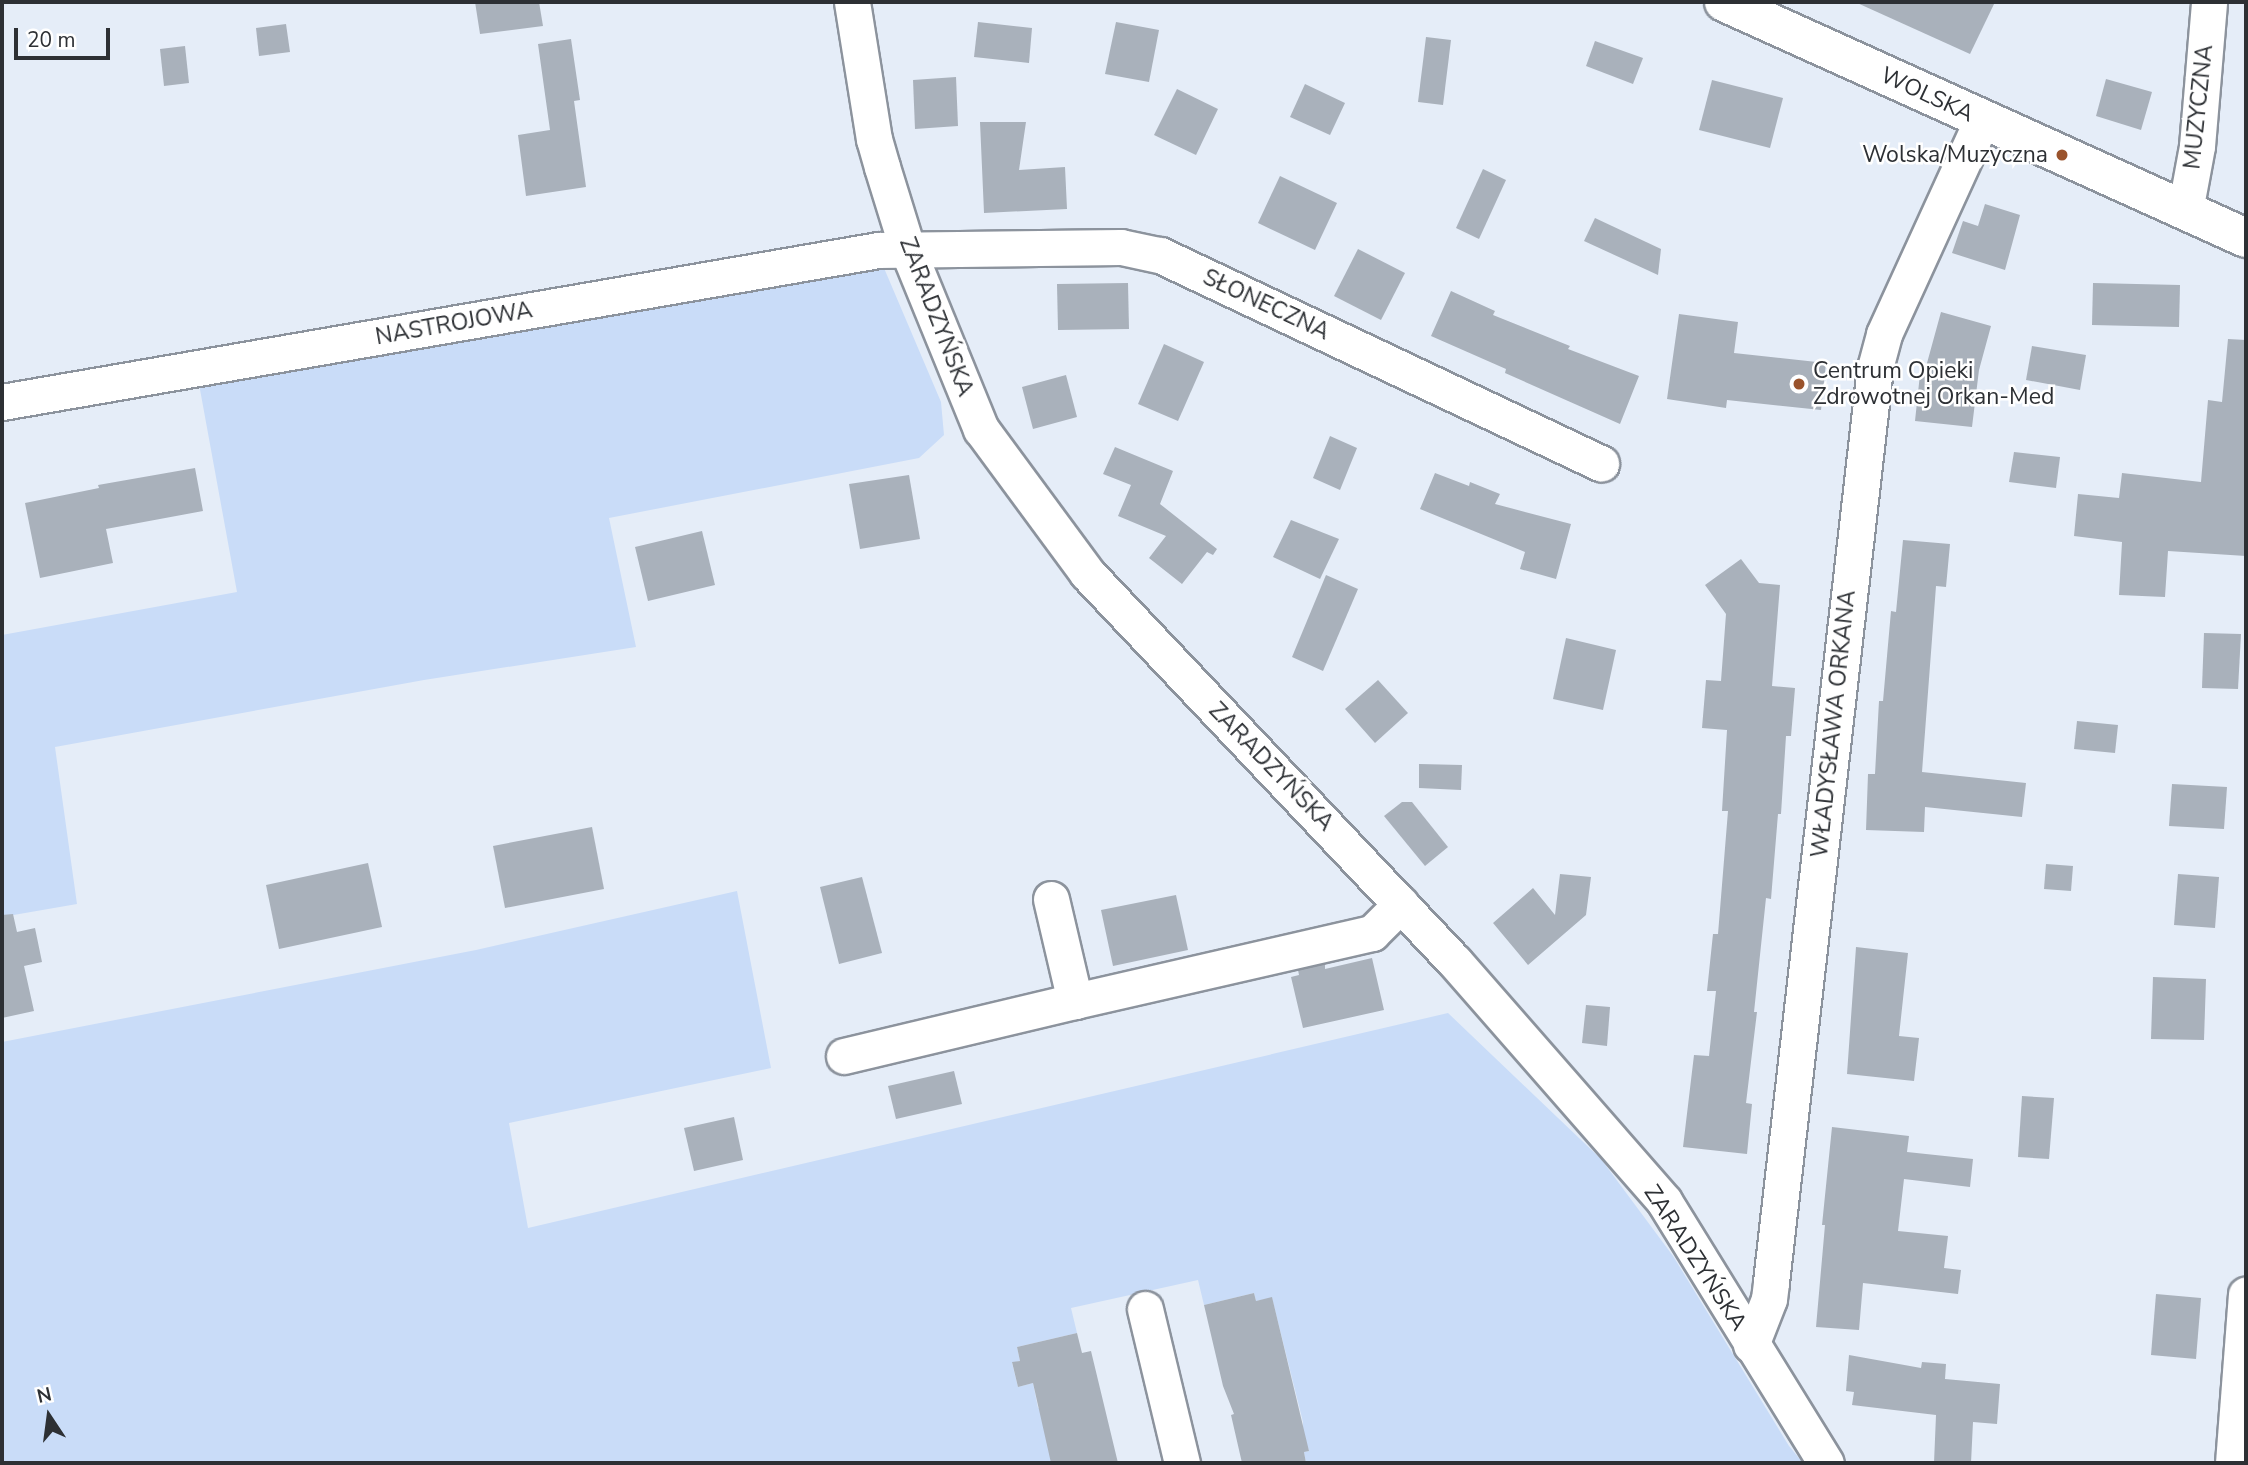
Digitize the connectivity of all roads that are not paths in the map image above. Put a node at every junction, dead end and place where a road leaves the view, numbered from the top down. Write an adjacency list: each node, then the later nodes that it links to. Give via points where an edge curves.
1 (852, 2): 7 (street, ZARADZYŃSKA, via 874,139)
2 (1724, 2): 4 (street, WOLSKA)
3 (2209, 2): 5 (street, MUZYCZNA, via 2197,146)
4 (1982, 120): 5 (street, WOLSKA); 16 (street, WŁADYSŁAWA ORKANA, via 1884,334 1875,368 1772,1282)
5 (2185, 211): 6 (street, WOLSKA)
6 (2246, 238)
7 (908, 248): 8 (street, NASTROJOWA); 9 (street, SŁONECZNA, via 1121,247 1160,255); 11 (street, ZARADZYŃSKA, via 981,429 1087,573)
8 (2, 402)
9 (1601, 463)
10 (1051, 899): 12 (street)
11 (1401, 904): 12 (street, via 1372,933); 16 (street, ZARADZYŃSKA, via 1664,1201)
12 (1075, 1001): 13 (street)
13 (844, 1056)
14 (2246, 1294): 19 (street)
15 (1145, 1309): 17 (street)
16 (1751, 1345): 18 (street, ZARADZYŃSKA)
17 (1182, 1463)
18 (1826, 1463)
19 (2233, 1463)

